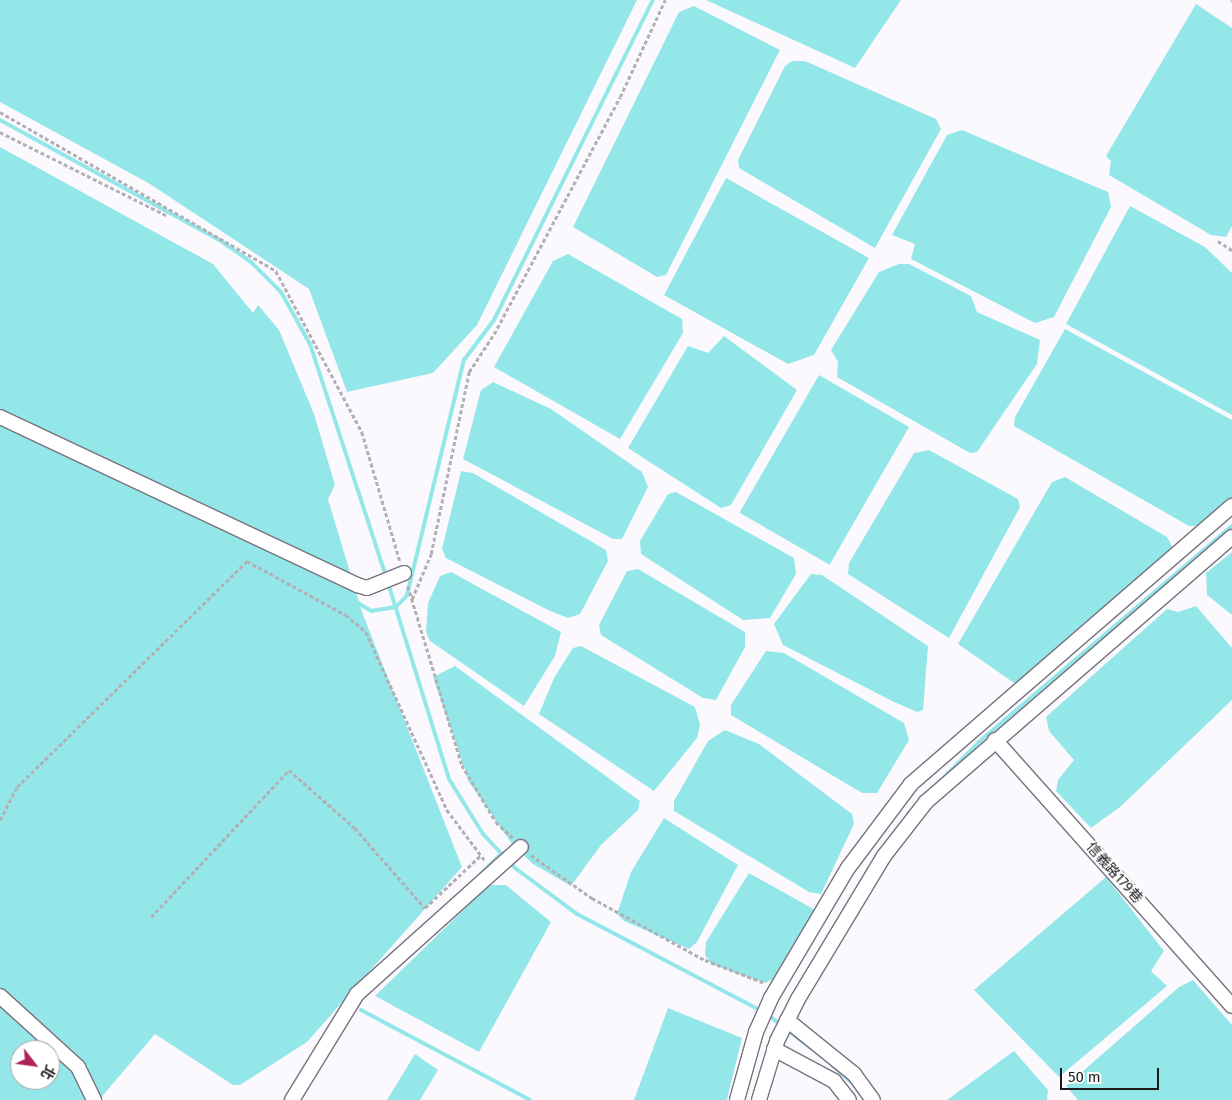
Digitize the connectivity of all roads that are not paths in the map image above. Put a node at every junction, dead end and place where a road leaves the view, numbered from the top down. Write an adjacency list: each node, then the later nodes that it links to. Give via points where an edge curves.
1 (0, 417): 4 (street, via 357,585 367,588)
2 (1232, 506): 13 (street, via 911,784 848,868 771,998)
3 (1232, 537): 5 (street)
4 (404, 573)
5 (995, 740): 8 (street, 信義路179巷); 9 (street, via 926,802 884,856)
6 (519, 849): 12 (street, via 492,868 358,994)
7 (0, 996): 11 (street, via 78,1068)
8 (1232, 1006)
9 (785, 1023): 10 (street); 16 (street, via 854,1074)
10 (775, 1045): 14 (street); 15 (street, via 834,1081)
11 (94, 1100)
12 (292, 1100)
13 (736, 1100)
14 (760, 1100)
15 (849, 1100)
16 (873, 1100)

